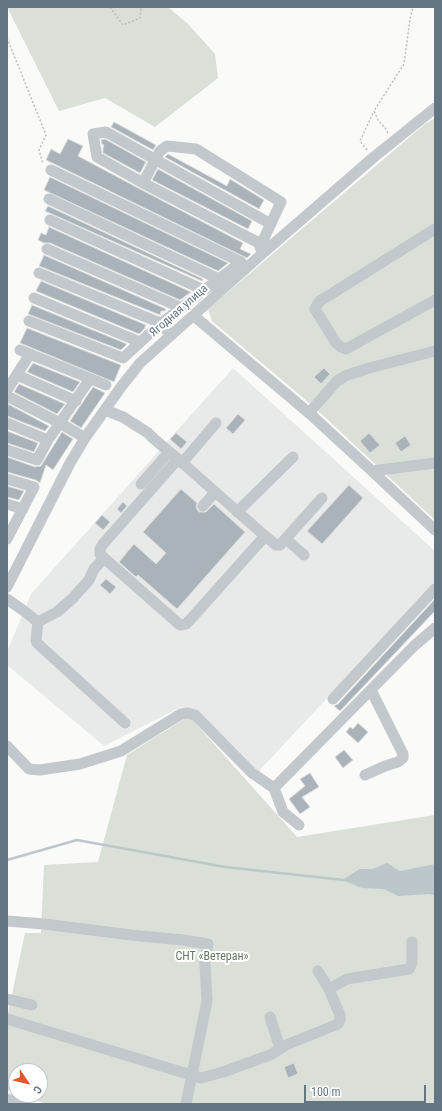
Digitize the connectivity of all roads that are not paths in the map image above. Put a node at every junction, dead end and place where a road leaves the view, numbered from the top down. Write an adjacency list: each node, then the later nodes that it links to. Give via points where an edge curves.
1 (435, 108): 10 (street, Ягодная улица)
2 (155, 160): 4 (street); 4 (street, via 106,132 93,134 96,157); 7 (street); 7 (street, via 160,150 167,146 196,149 281,202)
3 (52, 170): 12 (street, via 241,262)
4 (143, 183): 10 (street)
5 (49, 199): 12 (street)
6 (50, 220): 13 (street)
7 (271, 224): 10 (street)
8 (435, 229): 15 (street, via 320,301 315,309 336,343 346,349)
9 (46, 249): 16 (street)
10 (262, 249): 17 (street, Ягодная улица)
11 (39, 273): 19 (street)
12 (220, 279): 13 (street)
13 (204, 290): 16 (street)
14 (34, 298): 21 (street)
15 (435, 300)
16 (182, 308): 19 (street)
17 (194, 316): 20 (street, Ягодная улица); 30 (street)
18 (29, 321): 21 (street, via 123,358)
19 (160, 324): 20 (street); 21 (street)
20 (171, 335): 29 (street, Ягодная улица, via 140,363)
21 (140, 342)
22 (435, 351): 30 (street, via 345,376 337,381)
23 (17, 375): 24 (street, via 25,352); 26 (street); 28 (street)
24 (90, 379): 25 (street); 28 (street)
25 (106, 385)
26 (7, 390)
27 (7, 396): 32 (street)
28 (76, 400): 32 (street)
29 (104, 410): 34 (street, Ягодная улица); 38 (street, via 123,417 148,433)
30 (309, 413): 40 (street)
31 (7, 423): 35 (street)
32 (60, 423): 34 (street); 35 (street)
33 (216, 423): 38 (street)
34 (85, 438): 55 (street, Ягодная улица)
35 (48, 440): 36 (street, via 37,460)
36 (7, 450)
37 (293, 457): 48 (street)
38 (176, 458): 42 (street); 43 (street); 54 (street, via 103,544 100,554)
39 (435, 463): 40 (street)
40 (372, 470): 49 (street)
41 (7, 479): 47 (street, via 34,487)
42 (141, 484)
43 (215, 492): 46 (street); 48 (street)
44 (322, 498): 52 (street)
45 (7, 504): 47 (street)
46 (203, 506)
47 (23, 509): 50 (street)
48 (237, 512): 51 (street)
49 (435, 530)
50 (8, 533)
51 (265, 536): 52 (street, via 276,546); 54 (street, via 186,624 180,625)
52 (286, 539): 53 (street)
53 (304, 555)
54 (104, 558): 59 (street, via 94,569 89,580 72,598 57,612)
55 (11, 566): 56 (street, Ягодная улица)
56 (7, 587)
57 (435, 589): 62 (street)
58 (7, 599): 59 (street)
59 (38, 622): 63 (street, via 37,643)
60 (435, 628): 61 (street)
61 (371, 690): 65 (street, via 403,758); 66 (street)
62 (333, 698)
63 (125, 723)
64 (7, 746): 66 (street, via 28,769 40,770 80,764 122,751 181,714 188,713 195,715 252,773)
65 (365, 775)
66 (274, 788): 67 (street, via 283,812)
67 (299, 825)
68 (7, 921): 77 (street, via 208,944 205,963 207,1002)
69 (412, 942): 71 (street, via 412,963 409,969 347,980)
70 (318, 971): 71 (street)
71 (329, 989): 76 (street, via 340,1015 338,1024)
72 (7, 999): 73 (street)
73 (32, 1006)
74 (270, 1017): 76 (street)
75 (7, 1019): 77 (street)
76 (280, 1048): 77 (street, via 270,1055 222,1072 201,1078)
77 (192, 1076): 80 (street)
78 (7, 1099): 79 (street)
79 (22, 1104)
80 (186, 1104)

